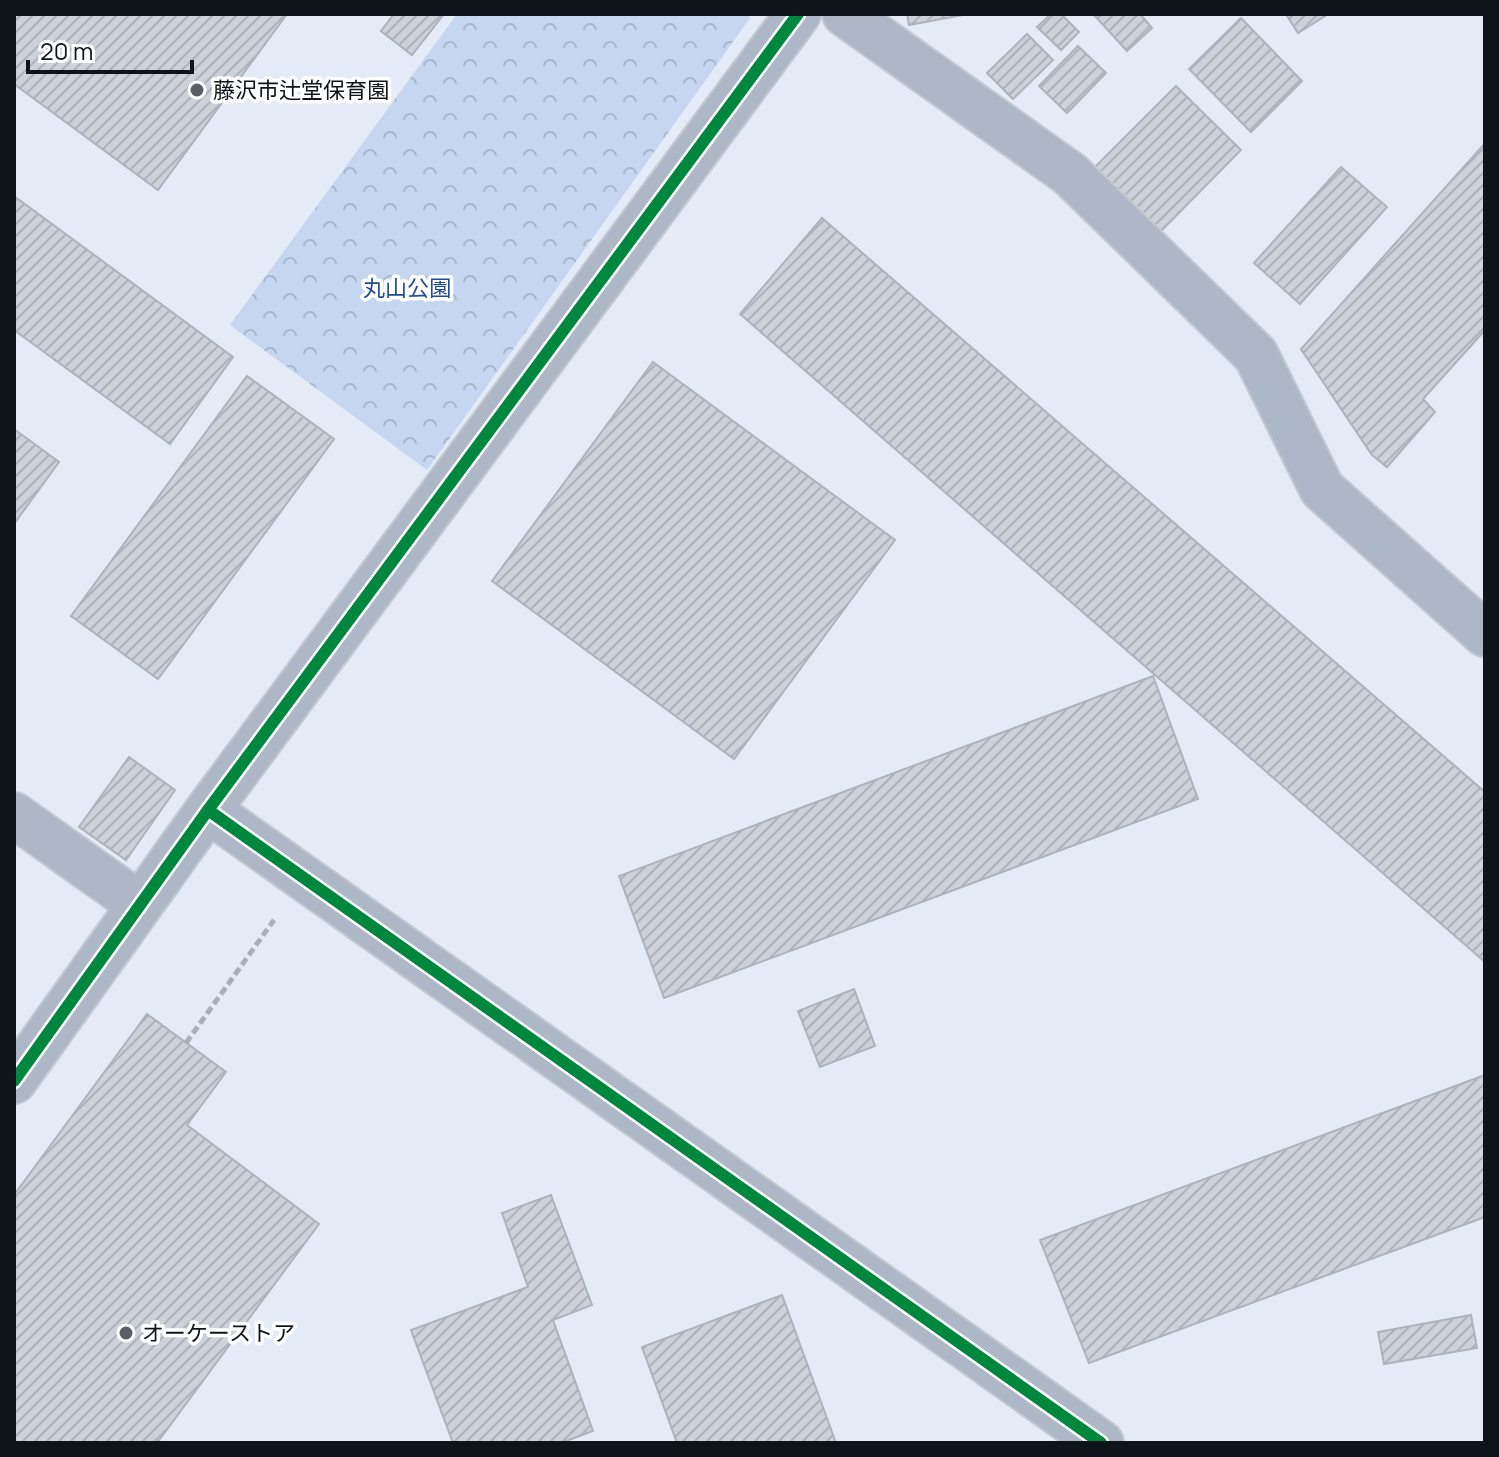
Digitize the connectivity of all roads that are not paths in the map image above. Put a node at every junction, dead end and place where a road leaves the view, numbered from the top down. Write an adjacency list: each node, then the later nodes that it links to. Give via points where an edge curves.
1 (798, 14): 4 (street)
2 (845, 14): 3 (street, via 1070,174 1256,355 1322,489)
3 (1485, 634)
4 (208, 810): 6 (street); 8 (street)
5 (14, 815): 6 (street)
6 (139, 904): 7 (street)
7 (14, 1081)
8 (1101, 1443)

